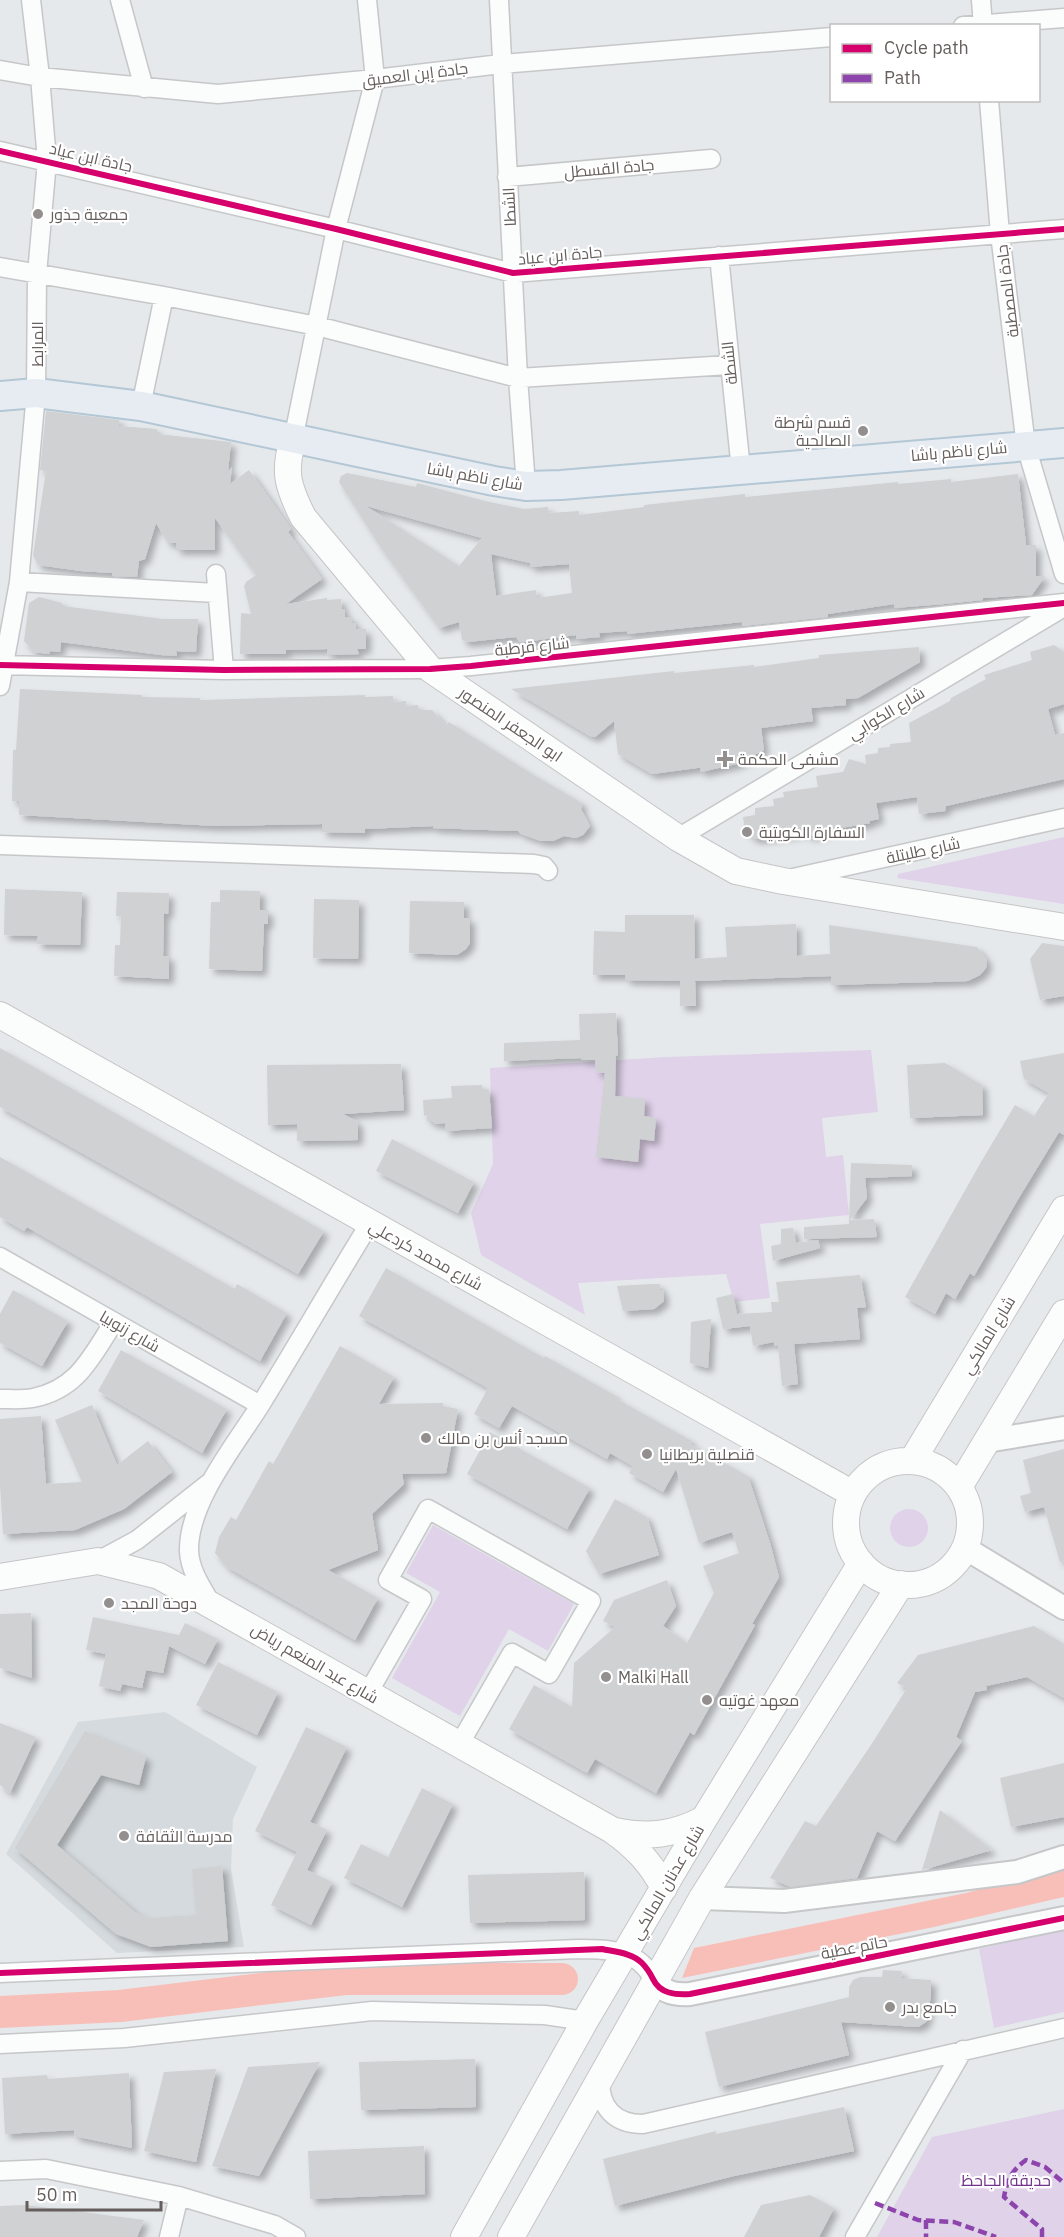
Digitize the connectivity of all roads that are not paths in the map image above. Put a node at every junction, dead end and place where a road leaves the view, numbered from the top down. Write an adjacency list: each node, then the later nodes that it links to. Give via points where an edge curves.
1 (31, 0): 12 (street, المرابط)
2 (120, 0): 14 (street)
3 (367, 0): 13 (street)
4 (499, 0): 10 (street, الشطا)
5 (981, 0): 7 (street)
6 (1064, 18): 8 (street)
7 (983, 24)
8 (995, 24)
9 (830, 37): 10 (street, جادة إبن العميق)
10 (501, 64): 13 (street, جادة إبن العميق); 19 (street, الشطا)
11 (0, 70): 12 (street, جادة إبن العميق)
12 (40, 77): 14 (street, جادة إبن العميق); 18 (street, المرابط)
13 (375, 79): 14 (street, جادة إبن العميق, via 218,94); 20 (street)
14 (144, 88)
15 (989, 102): 22 (street, جادة المصطبة)
16 (0, 151): 18 (street, جادة ابن عياد)
17 (711, 159): 19 (street, جادة القسطل)
18 (47, 161): 20 (street, جادة ابن عياد); 25 (street, المرابط)
19 (507, 177): 26 (street, الشطا)
20 (336, 229): 26 (street, جادة ابن عياد); 28 (street)
21 (1064, 229): 22 (street, جادة ابن عياد)
22 (1000, 234): 23 (street, جادة ابن عياد); 36 (street, جادة المصطبة)
23 (719, 256): 26 (street, جادة ابن عياد); 29 (street, الشطة)
24 (0, 267): 25 (street)
25 (37, 273): 27 (street); 31 (street, المرابط)
26 (513, 273): 30 (street, الشطا)
27 (164, 296): 28 (street); 33 (street)
28 (317, 326): 30 (street); 34 (street)
29 (729, 365): 30 (street); 37 (street, الشطة)
30 (518, 378): 38 (street, الشطا)
31 (36, 393): 32 (main road, شارع ناظم باشا); 33 (main road, شارع ناظم باشا); 40 (street, المرابط)
32 (0, 396)
33 (141, 406): 34 (main road, شارع ناظم باشا)
34 (293, 440): 38 (main road, شارع ناظم باشا); 43 (main road, ابو الجعفر المنصور, via 286,461 293,496 303,517)
35 (1064, 443): 36 (main road, شارع ناظم باشا)
36 (1026, 446): 37 (main road, شارع ناظم باشا); 39 (street, جادة المصطبة)
37 (741, 470): 38 (main road, شارع ناظم باشا)
38 (526, 486)
39 (1064, 574)
40 (19, 582): 42 (street, المرابط); 44 (street, via 216,584)
41 (1064, 605): 43 (street, شارع قرطبة); 47 (street, شارع الكوابي)
42 (1, 665): 44 (street, شارع قرطبة); 45 (street, المرابط)
43 (430, 669): 44 (street, شارع قرطبة); 47 (main road, ابو الجعفر المنصور)
44 (224, 670)
45 (0, 686)
46 (1064, 819): 50 (street, شارع طليتلة)
47 (678, 838): 50 (main road, ابو الجعفر المنصور, via 736,871)
48 (0, 845): 49 (street, via 534,864)
49 (548, 871)
50 (783, 881): 51 (main road, ابو الجعفر المنصور)
51 (1064, 927)
52 (0, 1015): 54 (main road, شارع محمد كردعلي)
53 (1064, 1209): 62 (main road, شارع المالكي)
54 (370, 1223): 59 (street); 65 (main road, شارع محمد كردعلي)
55 (0, 1257): 57 (street, شارع زنوبيا)
56 (1064, 1313): 61 (main road)
57 (114, 1322): 58 (street, via 80,1374 60,1389 33,1398); 59 (street, شارع زنوبيا)
58 (0, 1400)
59 (260, 1405): 63 (street)
60 (1064, 1428): 61 (street)
61 (987, 1441): 64 (main road)
62 (912, 1461): 64 (main road, via 930,1465); 65 (main road, via 877,1469)
63 (210, 1482): 67 (street, via 137,1540); 71 (street, via 195,1520 189,1551 195,1575)
64 (959, 1487): 66 (main road, via 968,1507 970,1528)
65 (853, 1494): 68 (main road, via 847,1530)
66 (965, 1548): 70 (main road, via 954,1565 939,1577 920,1584); 72 (street)
67 (98, 1561): 69 (main road, شارع عبد المنعم رياض); 71 (main road, شارع عبد المنعم رياض, via 159,1576)
68 (861, 1563): 70 (main road, via 886,1581); 75 (main road, شارع عدنان المالكي)
69 (0, 1577)
70 (901, 1584): 79 (main road)
71 (213, 1605): 73 (main road, شارع عبد المنعم رياض)
72 (1064, 1608)
73 (368, 1693): 74 (main road, شارع عبد المنعم رياض); 74 (street, via 422,1599 387,1580 428,1509 591,1601 549,1674 512,1653)
74 (459, 1745): 76 (main road, شارع عبد المنعم رياض)
75 (704, 1819): 76 (main road, شارع عبد المنعم رياض, via 663,1834 634,1835); 78 (main road, شارع عدنان المالكي)
76 (612, 1830): 78 (main road, شارع عبد المنعم رياض, via 641,1853)
77 (1064, 1857): 79 (street, via 1017,1872 784,1901)
78 (664, 1888): 81 (main road, شارع عدنان المالكي)
79 (702, 1898): 83 (main road)
80 (1064, 1918): 83 (street, حاتم عطية, via 690,1994 670,1993)
81 (626, 1954): 82 (street, via 578,1948); 83 (street, via 643,1964); 84 (main road, شارع عدنان المالكي)
82 (0, 1973)
83 (654, 1981): 88 (main road)
84 (585, 2022): 86 (street, via 546,2015 372,2011 124,2038); 93 (main road, شارع عدنان المالكي)
85 (1064, 2028): 87 (street)
86 (0, 2044)
87 (963, 2050): 88 (street, via 643,2124 629,2124 608,2109 602,2100); 95 (street)
88 (600, 2078): 94 (main road)
89 (0, 2171): 90 (street, via 46,2169)
90 (179, 2196): 91 (street); 92 (street, via 275,2225)
91 (169, 2237)
92 (296, 2237)
93 (464, 2237)
94 (511, 2237)
95 (855, 2237)

